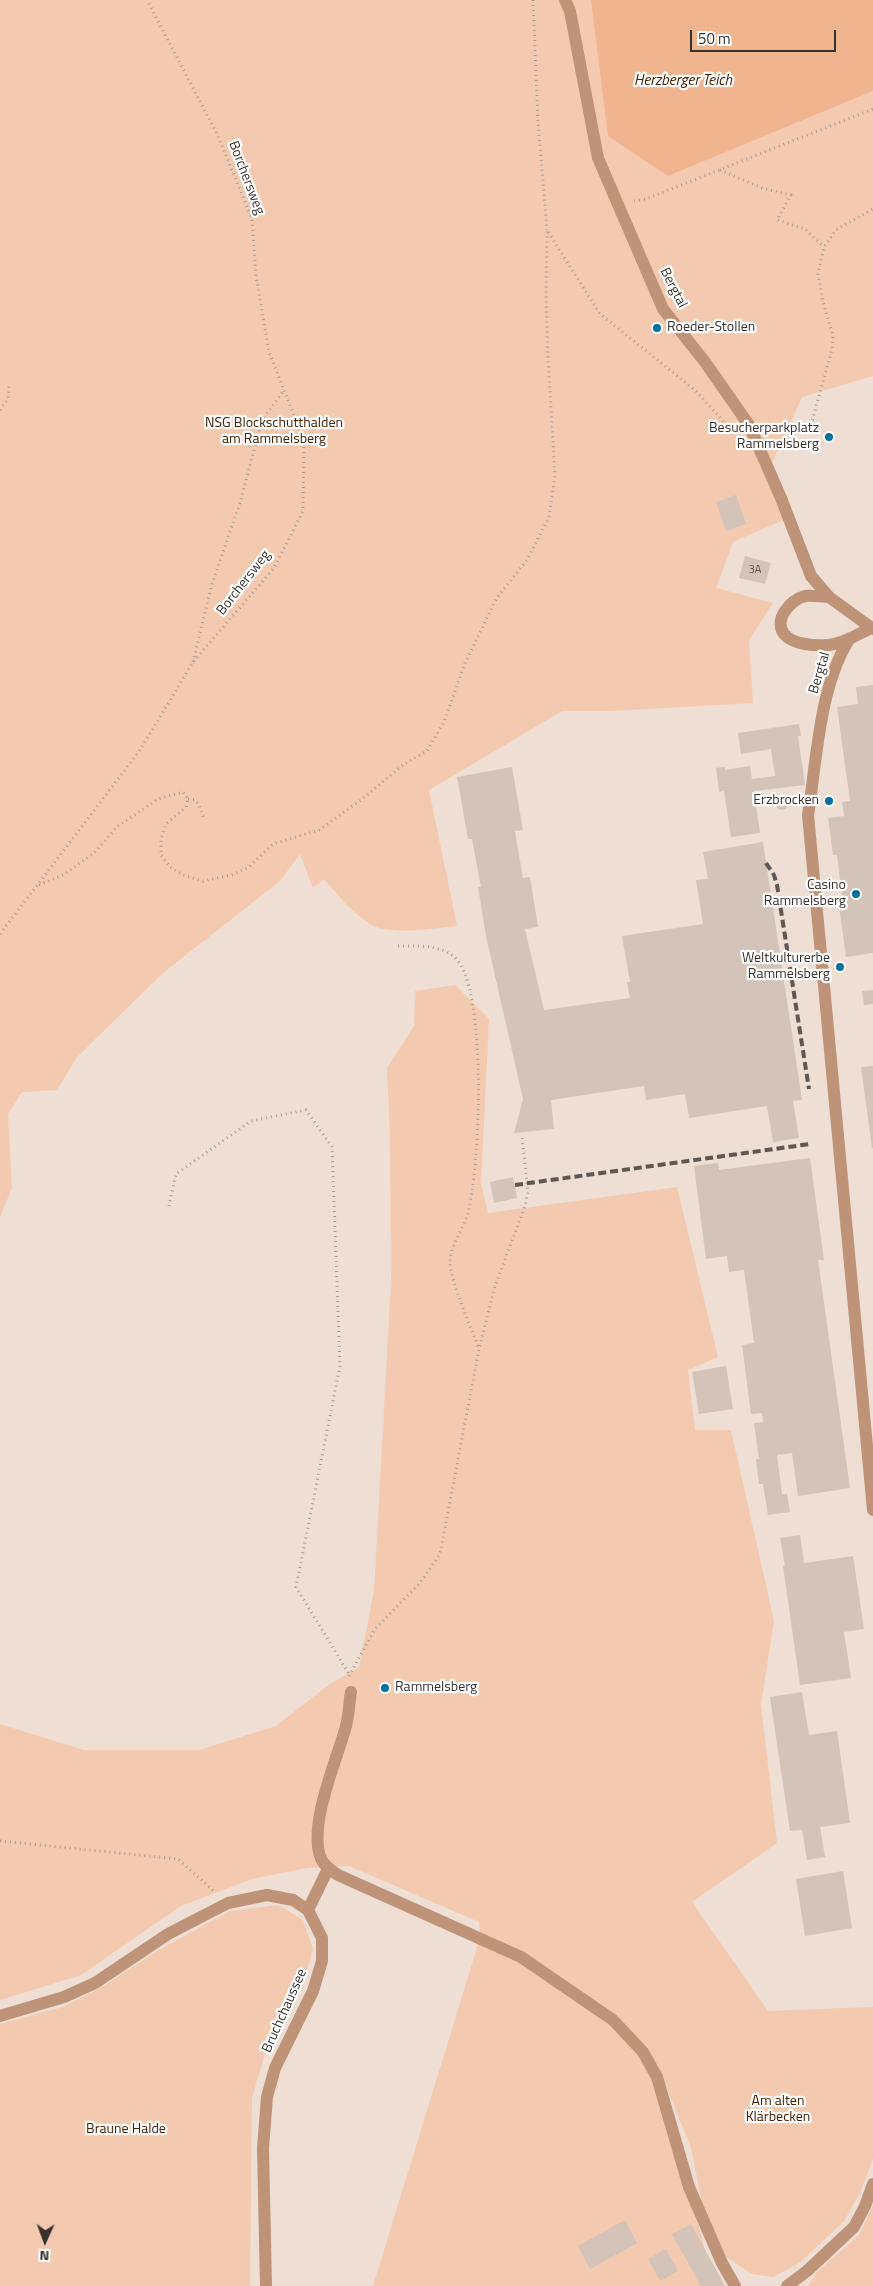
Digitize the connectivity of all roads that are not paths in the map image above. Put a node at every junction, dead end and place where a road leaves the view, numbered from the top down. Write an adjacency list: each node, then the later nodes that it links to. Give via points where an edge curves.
1 (565, 0): 2 (street, Bergtal, via 598,158 663,309 749,425 811,576)
2 (829, 597): 3 (street, Bergtal); 4 (street, via 806,596 792,603 783,613 781,625 784,633 790,639 816,645 830,645)
3 (872, 628): 4 (street, Bergtal)
4 (850, 638): 5 (street, Bergtal, via 836,664 824,712 808,815)
5 (873, 1510)
6 (351, 1692): 7 (street, via 347,1724 322,1799 318,1843 320,1858)
7 (328, 1869): 8 (street); 12 (street, via 521,1957 613,2020 643,2052 657,2077 689,2187)
8 (308, 1910): 9 (street, via 293,1900 267,1895 228,1903 168,1934 94,1983 64,1997); 11 (street, Bruchchaussee, via 322,1938 322,1961 312,1991 275,2068 267,2097 263,2148)
9 (0, 2016)
10 (873, 2184): 13 (street, via 854,2227)
11 (266, 2286)
12 (735, 2286)
13 (787, 2286)

